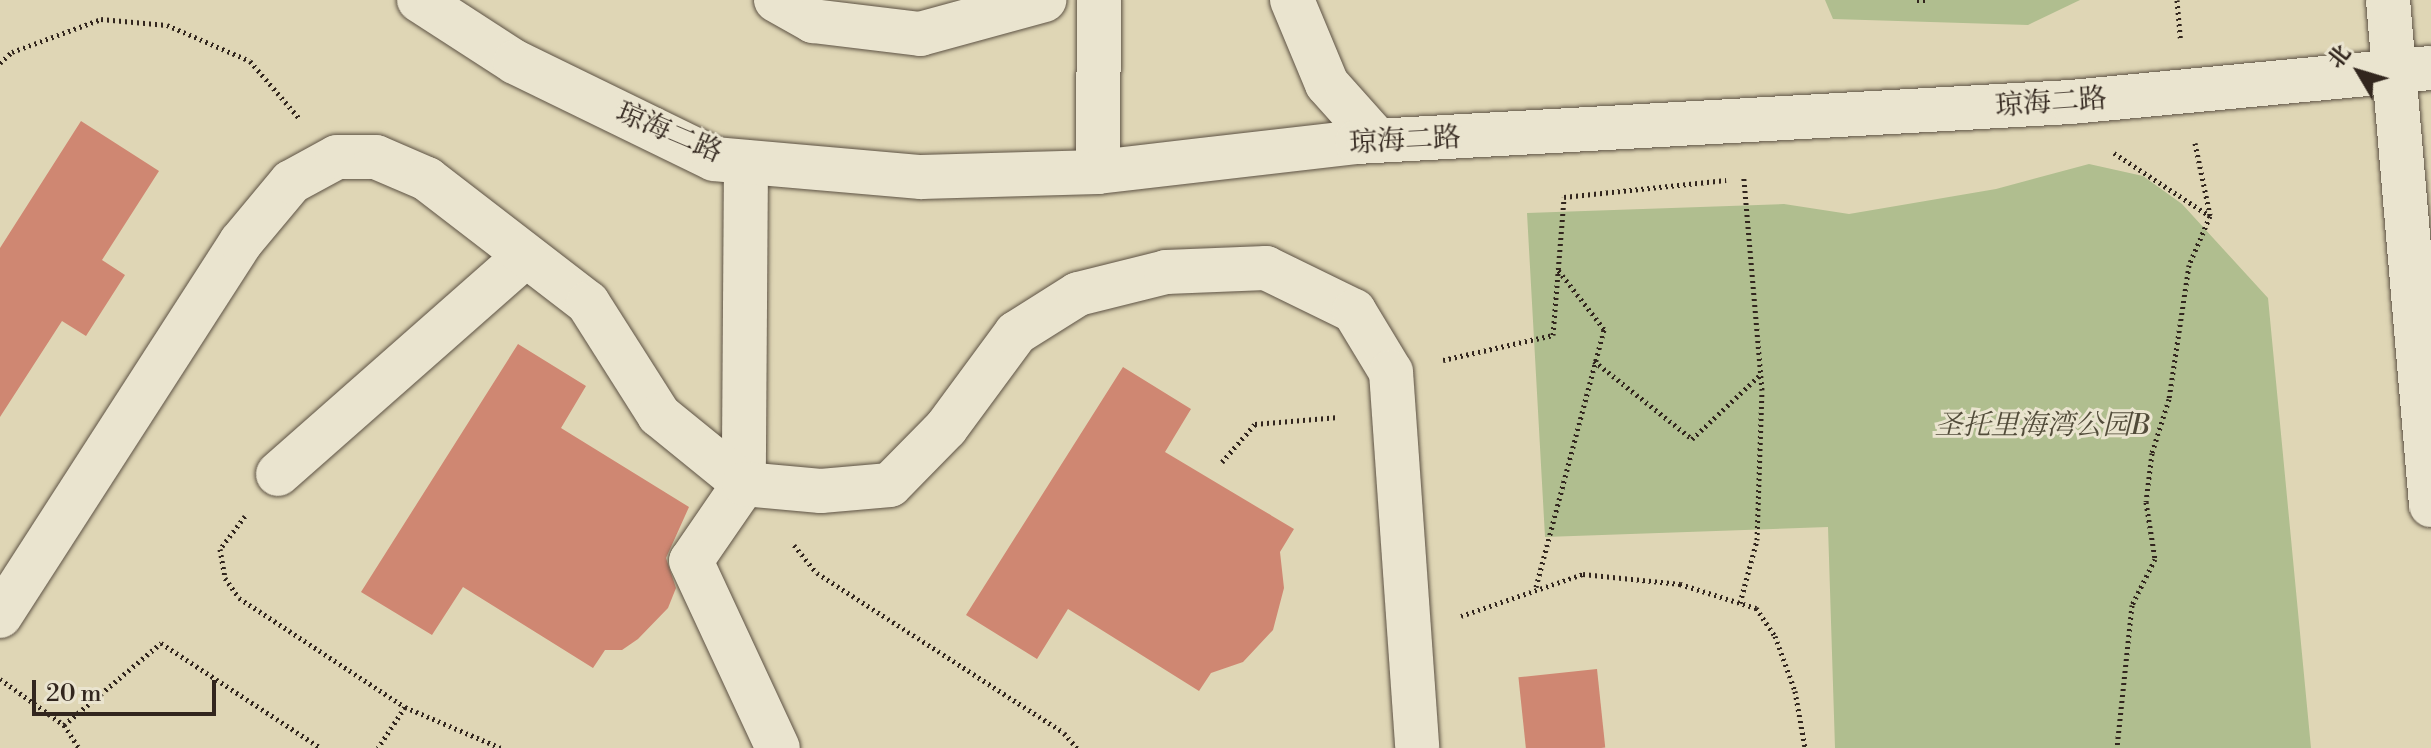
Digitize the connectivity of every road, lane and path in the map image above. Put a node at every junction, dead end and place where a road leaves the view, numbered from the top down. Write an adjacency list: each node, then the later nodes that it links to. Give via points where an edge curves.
1 (419, 0): 14 (street, 琼海二路, via 515,62 714,159)
2 (776, 0): 3 (street, via 813,21 920,34)
3 (1044, 0)
4 (1099, 0): 16 (street)
5 (1292, 0): 12 (street, via 1327,84)
6 (1910, 0): 7 (path)
7 (1917, 0): 8 (path)
8 (1928, 0)
9 (2388, 0): 11 (street)
10 (0, 63): 15 (path, via 12,52 101,19 167,25 250,61 290,102)
11 (2415, 70): 12 (street, 琼海二路, via 2071,102); 27 (street, via 2407,256)
12 (1378, 141): 16 (street, 琼海二路)
13 (2108, 149): 43 (path, via 2210,216 2189,265 2169,399 2152,453 2146,502 2155,559 2132,605)
14 (746, 162): 16 (street, 琼海二路, via 921,177); 26 (street)
15 (326, 164): 19 (street, via 337,157 376,157 427,179); 30 (street, via 291,182 241,242)
16 (1098, 172)
17 (1759, 176): 18 (path)
18 (1744, 178): 20 (path, via 1564,197); 22 (path)
19 (525, 256): 25 (street); 26 (street, via 588,303 659,415)
20 (1558, 270): 21 (path, via 1604,329); 23 (path, via 1553,335)
21 (1594, 361): 22 (path, via 1692,439); 28 (path)
22 (1761, 374): 29 (path, via 1757,540)
23 (1392, 393): 24 (path, via 1255,424); 26 (street, via 1354,311 1266,268 1166,272 1078,294 1016,333 946,428 890,485 821,491); 31 (street)
24 (1222, 462)
25 (278, 474): 33 (path, via 220,549 225,578 239,598)
26 (744, 484): 39 (street, via 691,561); 40 (path, via 817,573 1064,733)
27 (2431, 505)
28 (1536, 588): 29 (path, via 1583,574 1680,584); 31 (path)
29 (1740, 603): 42 (path, via 1756,608 1775,636 1795,691)
30 (0, 616)
31 (1410, 640): 41 (street)
32 (0, 679): 34 (path)
33 (405, 707): 37 (path); 38 (path)
34 (64, 725): 35 (path); 36 (path, via 161,643)
35 (79, 748)
36 (321, 748)
37 (378, 748)
38 (501, 748)
39 (778, 748)
40 (1077, 748)
41 (1417, 748)
42 (1805, 748)
43 (2117, 748)

